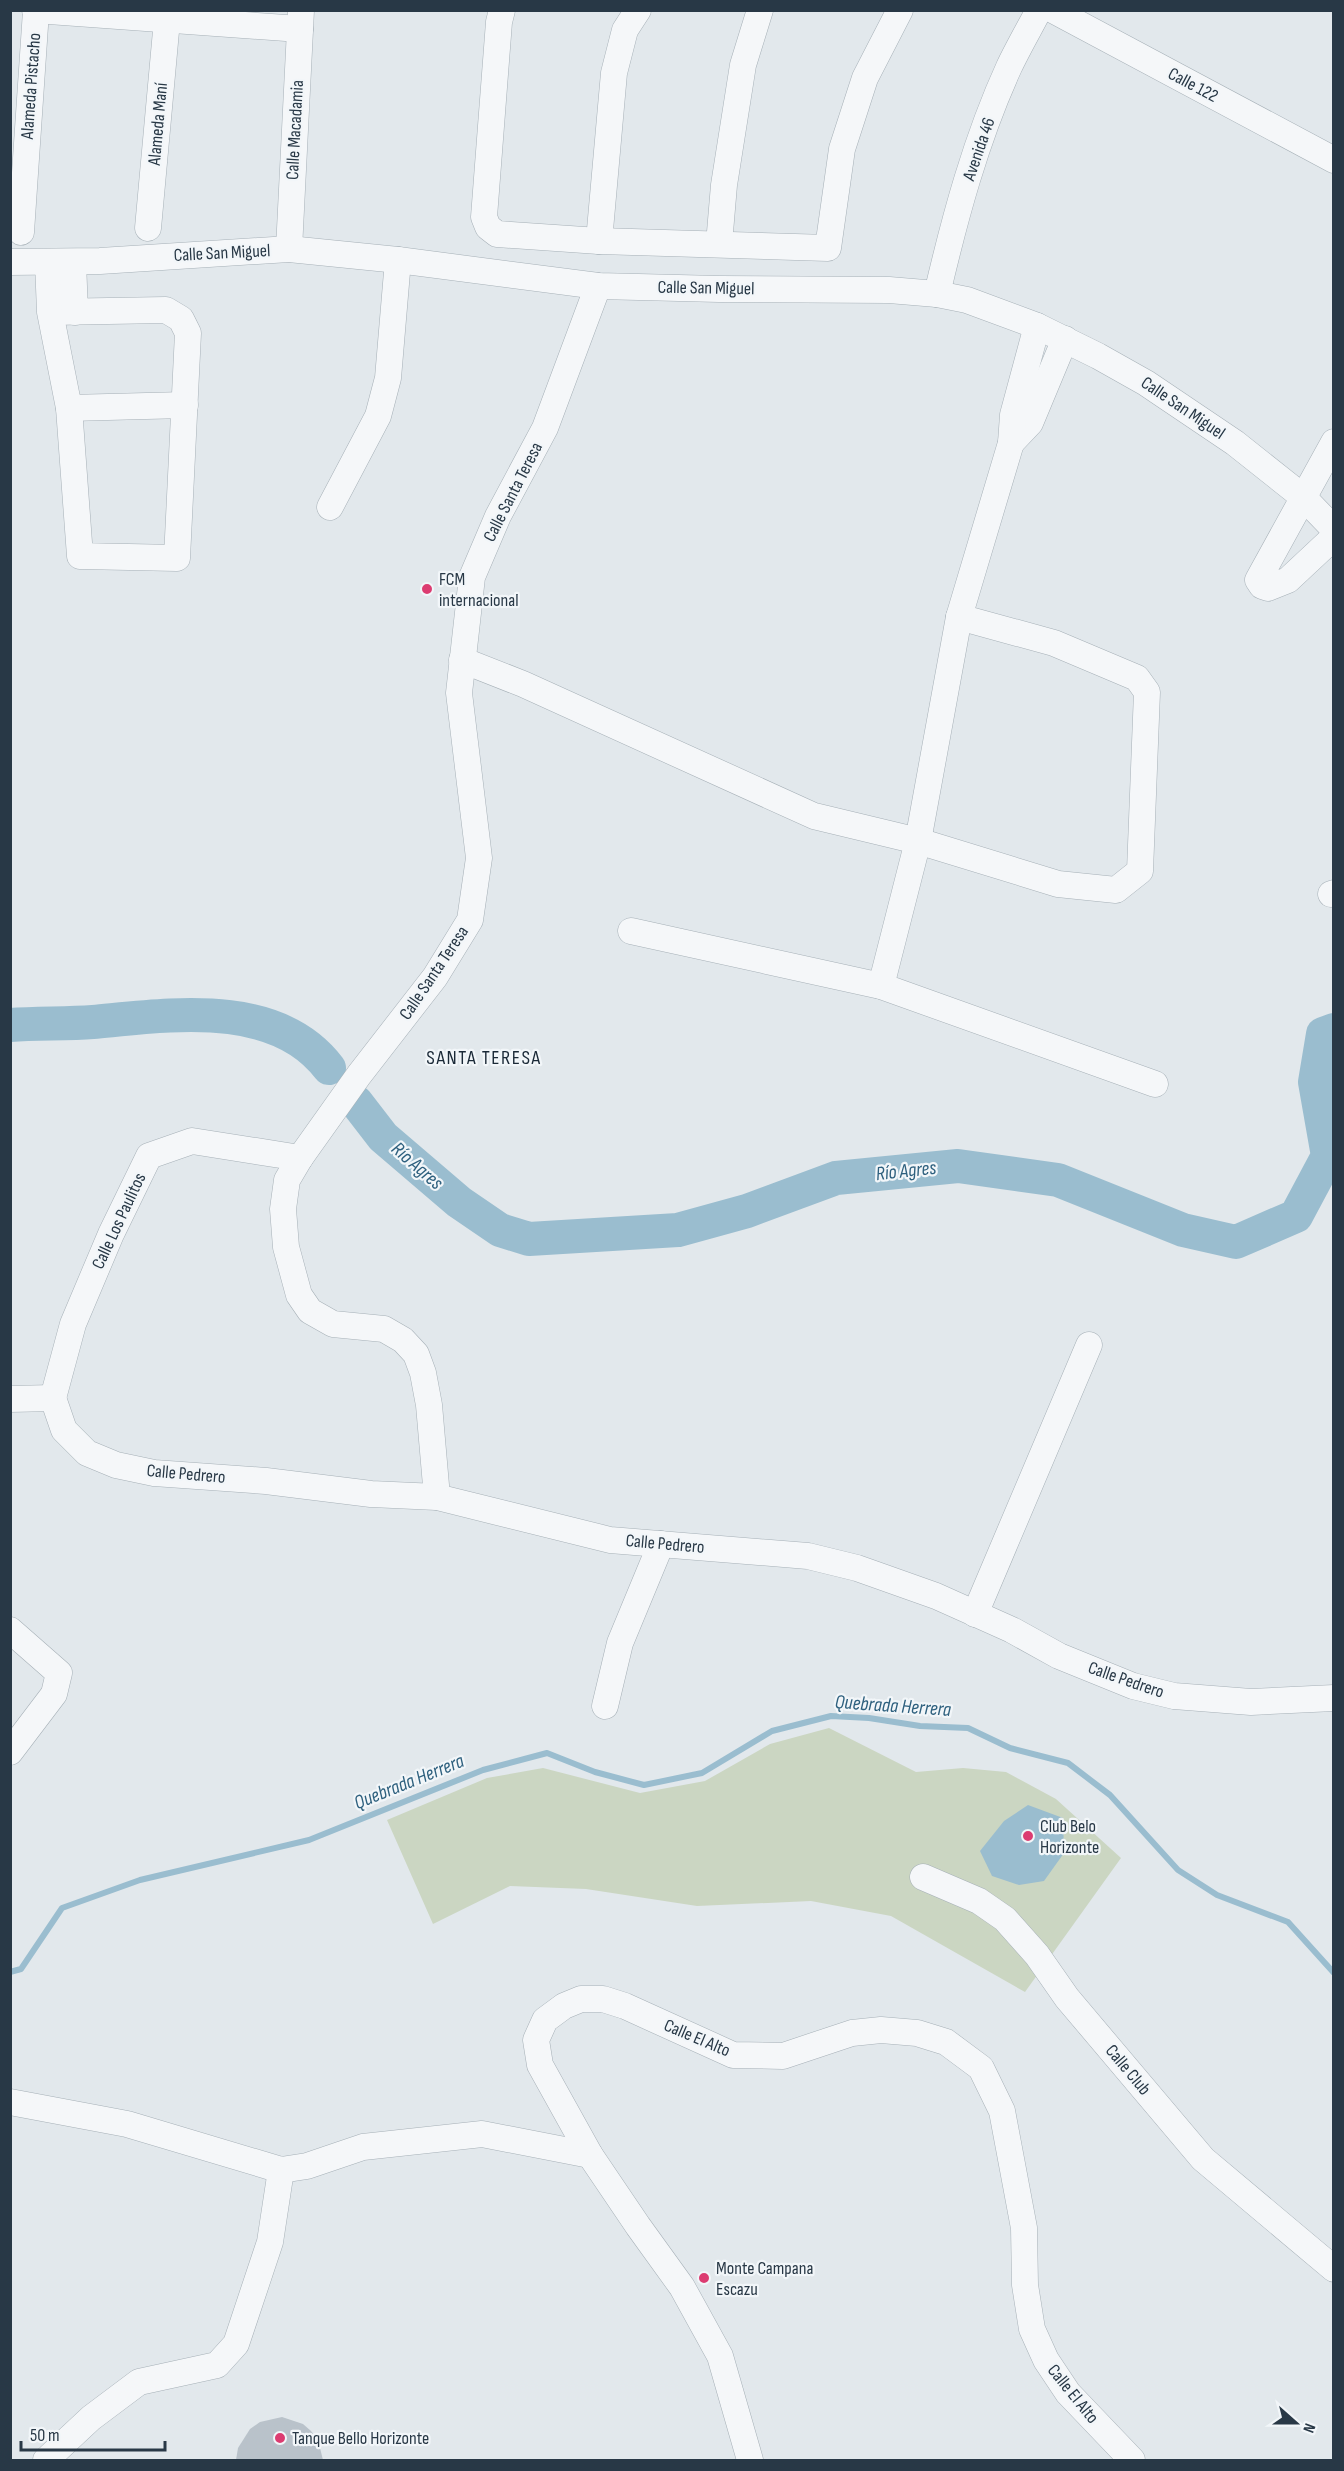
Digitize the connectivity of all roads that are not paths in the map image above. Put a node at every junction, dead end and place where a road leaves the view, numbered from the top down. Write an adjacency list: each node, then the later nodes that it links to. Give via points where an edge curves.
1 (502, 10): 13 (street, via 484,217 488,227 497,234 514,237)
2 (638, 10): 13 (street, via 625,30 614,73)
3 (760, 10): 14 (street, via 743,65)
4 (900, 10): 14 (street, via 865,78 842,149 828,248)
5 (1040, 10): 21 (street, Avenida 46, via 1009,68 980,142)
6 (1053, 10): 10 (street, Calle 122)
7 (36, 11): 8 (street); 12 (street, Alameda Pistacho)
8 (167, 20): 9 (street); 11 (street, Alameda Maní)
9 (301, 20): 15 (street, Calle Macadamia)
10 (1334, 160)
11 (148, 228)
12 (21, 232)
13 (599, 241): 14 (street)
14 (719, 244)
15 (289, 249): 16 (street, Calle San Miguel); 19 (street, Calle San Miguel)
16 (398, 260): 20 (street, Calle San Miguel); 31 (street, via 388,378 378,416)
17 (10, 262): 18 (street, Calle San Miguel)
18 (48, 262): 19 (street, Calle San Miguel); 22 (street)
19 (73, 262): 23 (street)
20 (598, 286): 21 (street, Calle San Miguel); 35 (street, Calle Santa Teresa, via 545,428 498,516 472,577)
21 (937, 294): 24 (street, Calle San Miguel, via 967,300)
22 (50, 312): 23 (street); 27 (street)
23 (75, 312): 26 (street, via 166,310 181,319 188,333)
24 (1037, 326): 25 (street, Calle San Miguel); 29 (street, via 1013,415)
25 (1065, 339): 29 (street, via 1030,423); 30 (street, Calle San Miguel, via 1146,383 1235,443)
26 (185, 405): 27 (street); 27 (street, via 177,558 80,556)
27 (69, 408)
28 (1334, 442): 30 (street)
29 (1011, 443): 34 (street)
30 (1303, 497): 32 (street, Calle San Miguel); 33 (street, via 1258,580 1262,586 1268,588 1307,576)
31 (330, 507)
32 (1334, 529)
33 (1334, 537)
34 (959, 617): 36 (street); 36 (street, via 1053,643 1137,678 1147,692 1140,871 1116,890 1058,884)
35 (462, 660): 36 (street, via 814,816); 40 (street, Calle Santa Teresa, via 459,693 479,858 470,921 435,977)
36 (918, 841): 38 (street)
37 (631, 931): 38 (street)
38 (881, 986): 39 (street)
39 (1155, 1084)
40 (300, 1158): 42 (street, Calle Los Paulitos, via 192,1141 149,1156 73,1324); 44 (street, Calle Santa Teresa, via 287,1180 283,1209 286,1247 299,1295 319,1318 333,1324 384,1329 403,1340 416,1354 429,1405)
41 (1089, 1345): 46 (street)
42 (53, 1398): 43 (street); 44 (street, Calle Pedrero, via 64,1430 87,1453 116,1465 154,1473)
43 (10, 1399)
44 (437, 1497): 45 (street, Calle Pedrero, via 610,1540)
45 (662, 1544): 46 (street, Calle Pedrero, via 808,1556 856,1568); 49 (street, via 620,1643)
46 (975, 1614): 48 (street, Calle Pedrero, via 1090,1669 1132,1686 1174,1696 1251,1702)
47 (10, 1630): 50 (street, via 59,1673 54,1694)
48 (1334, 1698)
49 (605, 1706)
50 (10, 1752)
51 (923, 1877): 55 (street, Calle Club, via 979,1901 1005,1919 1203,2158)
52 (10, 2102): 54 (street, via 127,2124)
53 (590, 2155): 54 (street, via 482,2134 363,2147); 57 (street, Calle El Alto, via 682,2287 720,2356); 58 (street, Calle El Alto, via 540,2064 536,2040 545,2020 581,1999 603,1999 625,2006 733,2055 783,2056 852,2033 881,2030 917,2033 946,2042 981,2068 1002,2111 1024,2228 1024,2285 1032,2329 1068,2393)
54 (281, 2170): 56 (street, via 270,2242 236,2344 218,2365 140,2382 91,2418)
55 (1334, 2269)
56 (46, 2460)
57 (750, 2460)
58 (1132, 2460)

